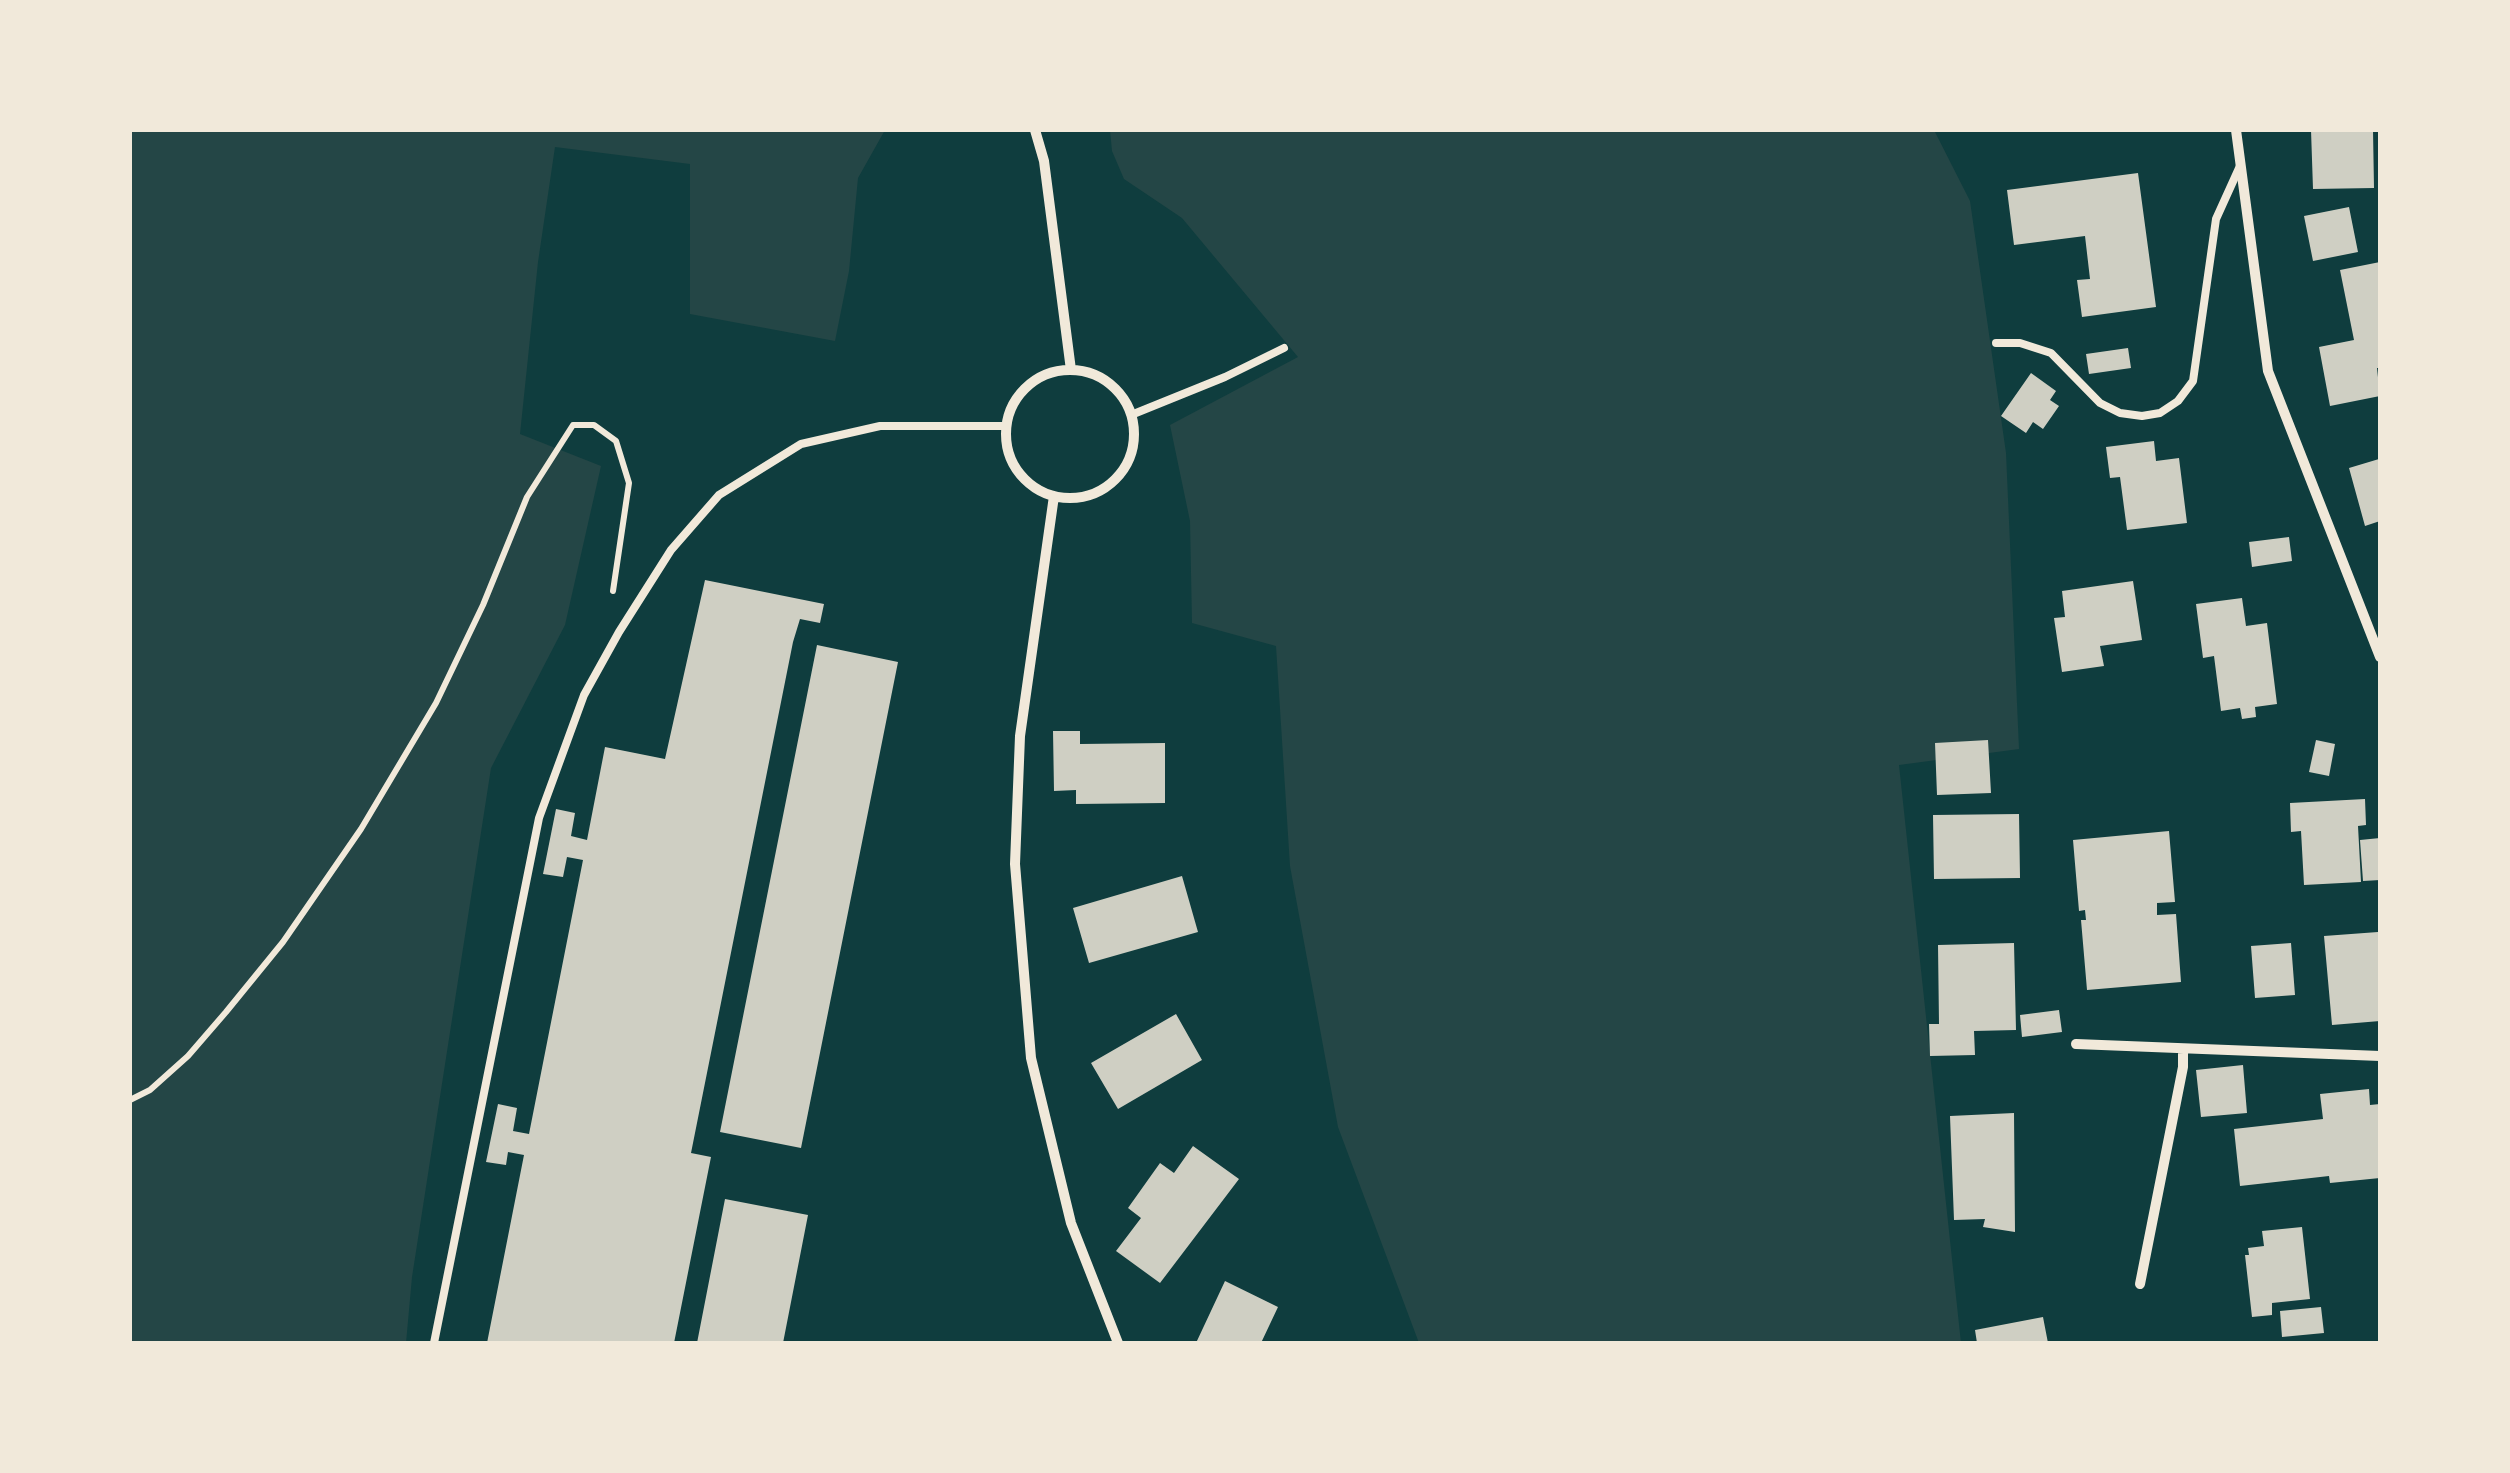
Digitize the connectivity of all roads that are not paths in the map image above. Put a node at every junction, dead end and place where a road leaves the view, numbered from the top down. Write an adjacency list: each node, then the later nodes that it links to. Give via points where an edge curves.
1 (1036, 130): 6 (street)
2 (2236, 130): 3 (street)
3 (2240, 166): 4 (lane, via 2216,219 2193,381 2178,401 2160,413 2120,413 2100,404 2052,352); 10 (street, via 2268,370)
4 (1996, 343)
5 (1284, 348): 7 (lane)
6 (1071, 370): 7 (street, via 1108,382); 8 (street, via 1036,380)
7 (1131, 416): 9 (street, via 1132,454 1110,485 1073,498)
8 (1006, 426): 9 (street, via 1012,462 1037,489); 15 (lane, via 880,426 801,444 720,495 671,550 619,632 584,695 538,818)
9 (1054, 496): 16 (street, via 1020,736 1015,864 1031,1058 1071,1223)
10 (2380, 657)
11 (2076, 1044): 12 (street)
12 (2183, 1050): 13 (street); 14 (street)
13 (2380, 1056)
14 (2140, 1284)
15 (434, 1343)
16 (1118, 1343)

